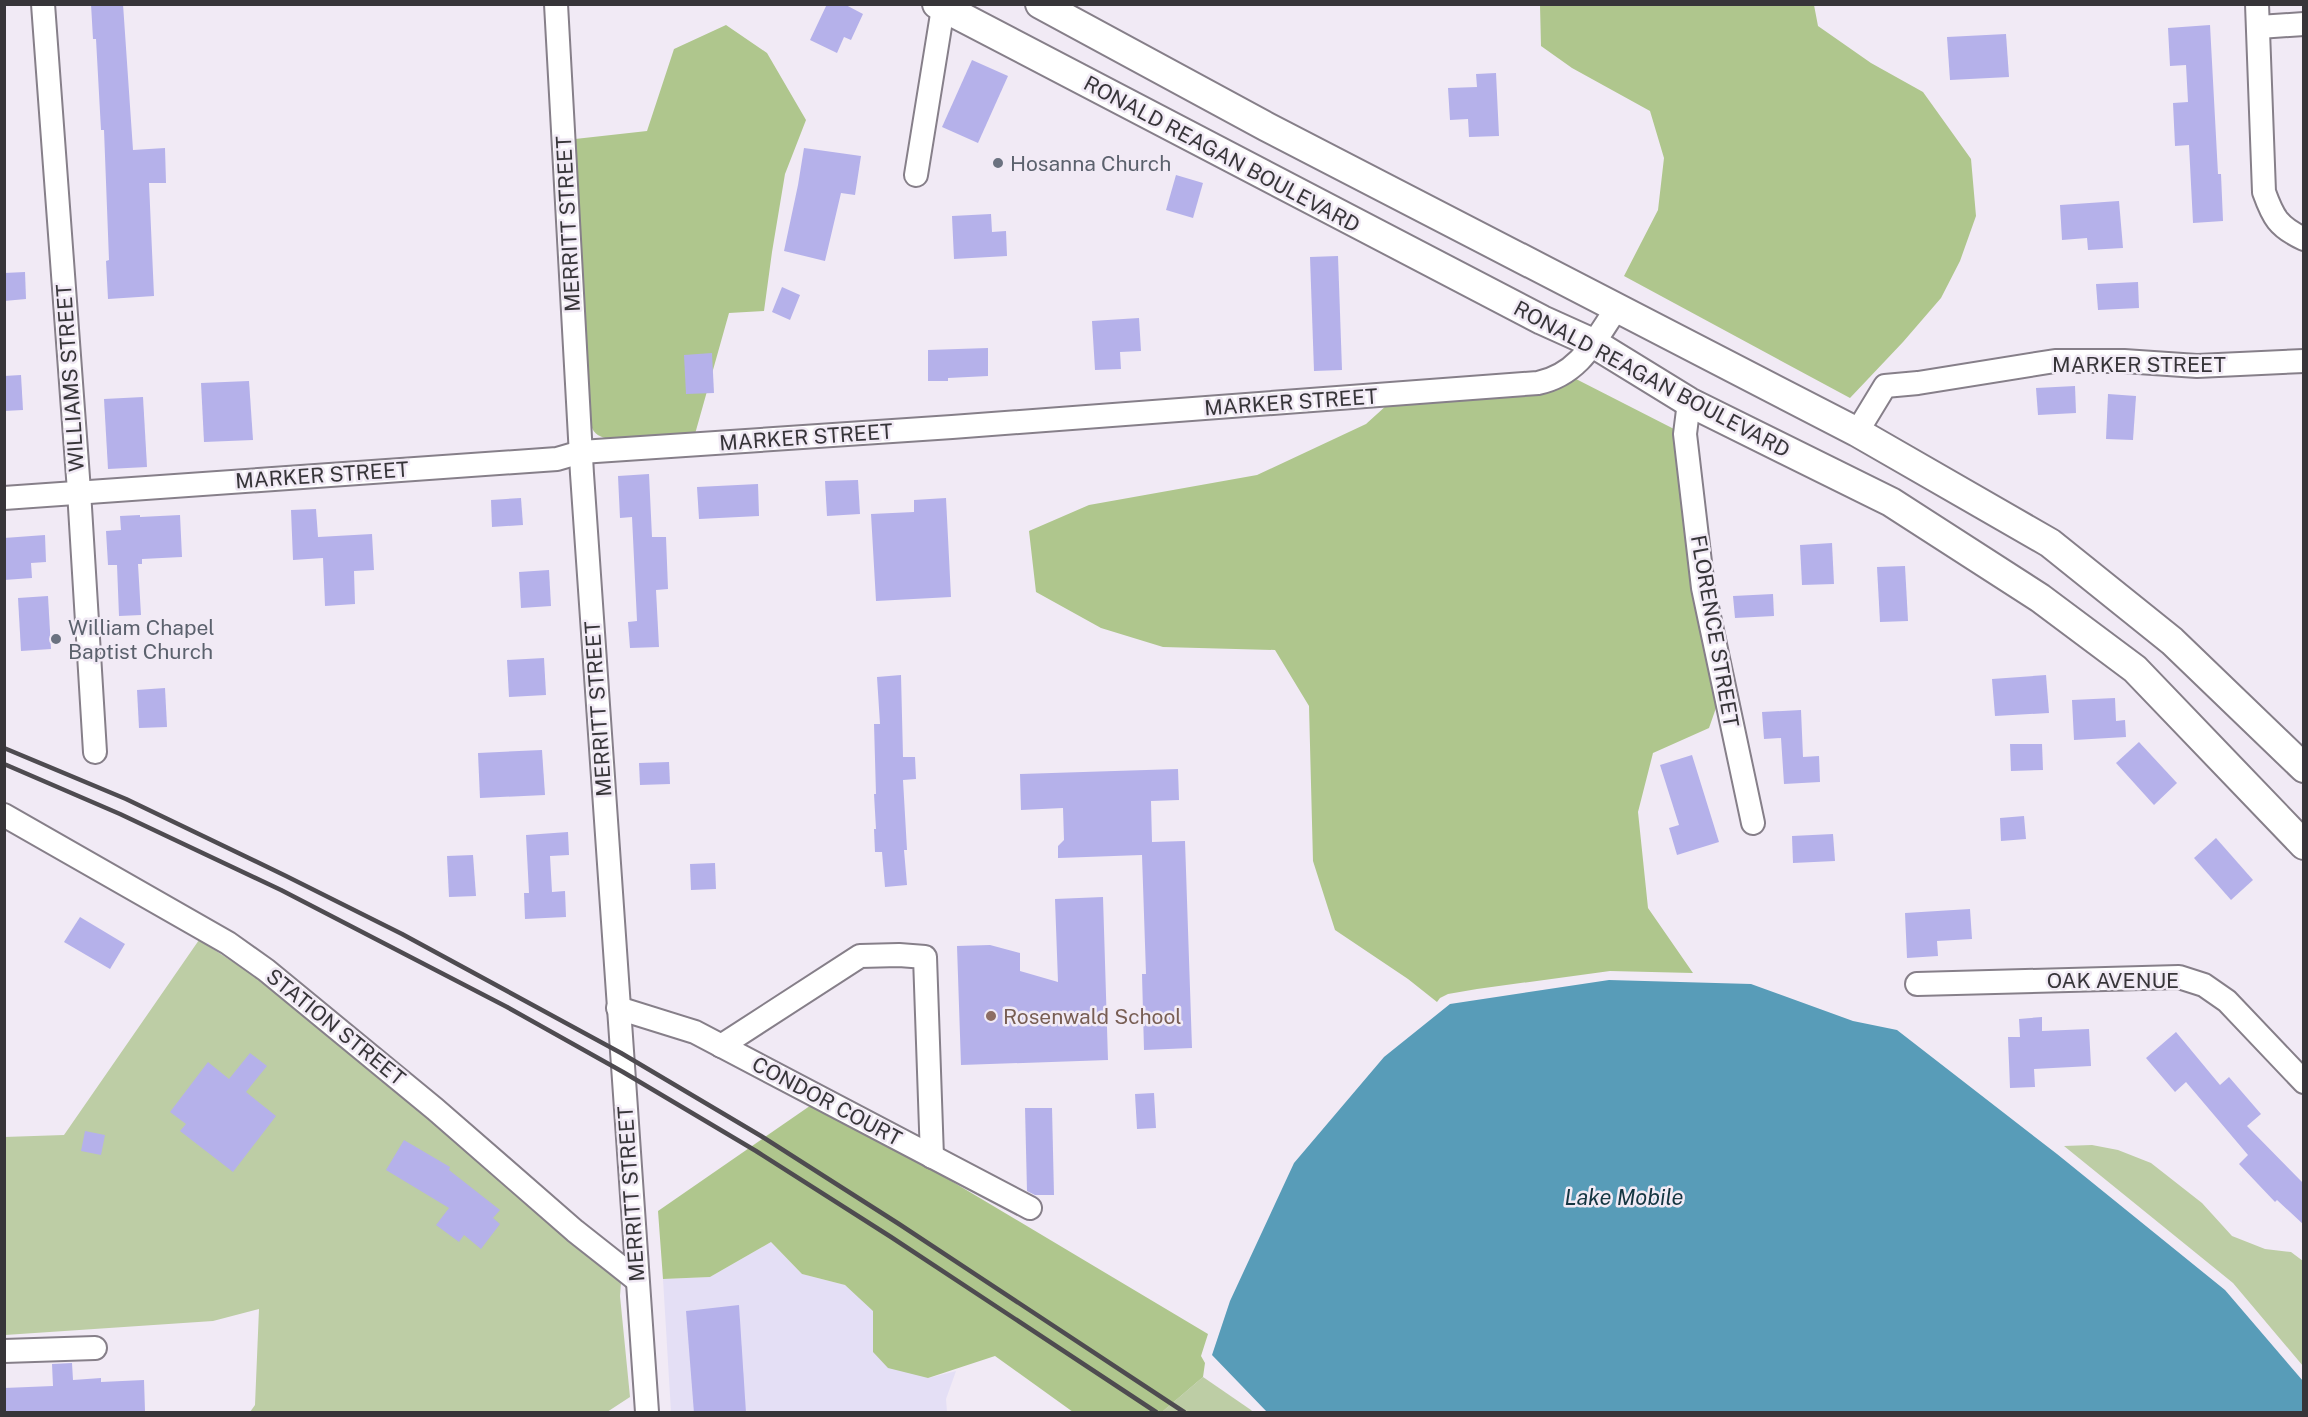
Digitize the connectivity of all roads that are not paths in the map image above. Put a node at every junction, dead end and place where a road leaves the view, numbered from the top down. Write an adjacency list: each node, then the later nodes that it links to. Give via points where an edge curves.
1 (43, 4): 15 (street, WILLIAMS STREET)
2 (556, 4): 14 (street, MERRITT STREET)
3 (1040, 4): 9 (main road, via 1267,127)
4 (940, 6): 7 (street); 10 (main road, RONALD REAGAN BOULEVARD, via 1531,315)
5 (2258, 16): 6 (street); 8 (street, via 2264,192 2273,216)
6 (2304, 24)
7 (916, 176)
8 (2296, 235)
9 (1618, 306): 10 (street, MARKER STREET); 13 (main road)
10 (1593, 343): 12 (main road, RONALD REAGAN BOULEVARD); 14 (street, MARKER STREET, via 1566,373 1538,383)
11 (2304, 361): 13 (street, MARKER STREET, via 2197,366 2055,361 1885,386)
12 (1689, 402): 20 (street, FLORENCE STREET, via 1686,434 1703,588); 21 (main road, RONALD REAGAN BOULEVARD, via 1891,502 2040,598 2135,669)
13 (1857, 432): 18 (main road, via 2050,543 2172,641)
14 (581, 452): 15 (street, MARKER STREET, via 557,459); 23 (street, MERRITT STREET)
15 (79, 491): 16 (street, MARKER STREET); 17 (street, WILLIAMS STREET)
16 (4, 498)
17 (95, 752)
18 (2304, 768)
19 (4, 816): 28 (street, STATION STREET, via 228,943 266,970)
20 (1753, 824)
21 (2304, 845)
22 (1917, 984): 25 (street, OAK AVENUE, via 2179,977 2204,985 2227,1001)
23 (618, 1008): 24 (street, CONDOR COURT, via 695,1032); 28 (street, MERRITT STREET)
24 (721, 1046): 26 (street, CONDOR COURT); 26 (street, via 860,956 925,957)
25 (2304, 1082)
26 (932, 1157): 27 (street, CONDOR COURT)
27 (1030, 1208)
28 (637, 1280): 31 (street, MERRITT STREET)
29 (95, 1348): 30 (street)
30 (4, 1351)
31 (647, 1413)

